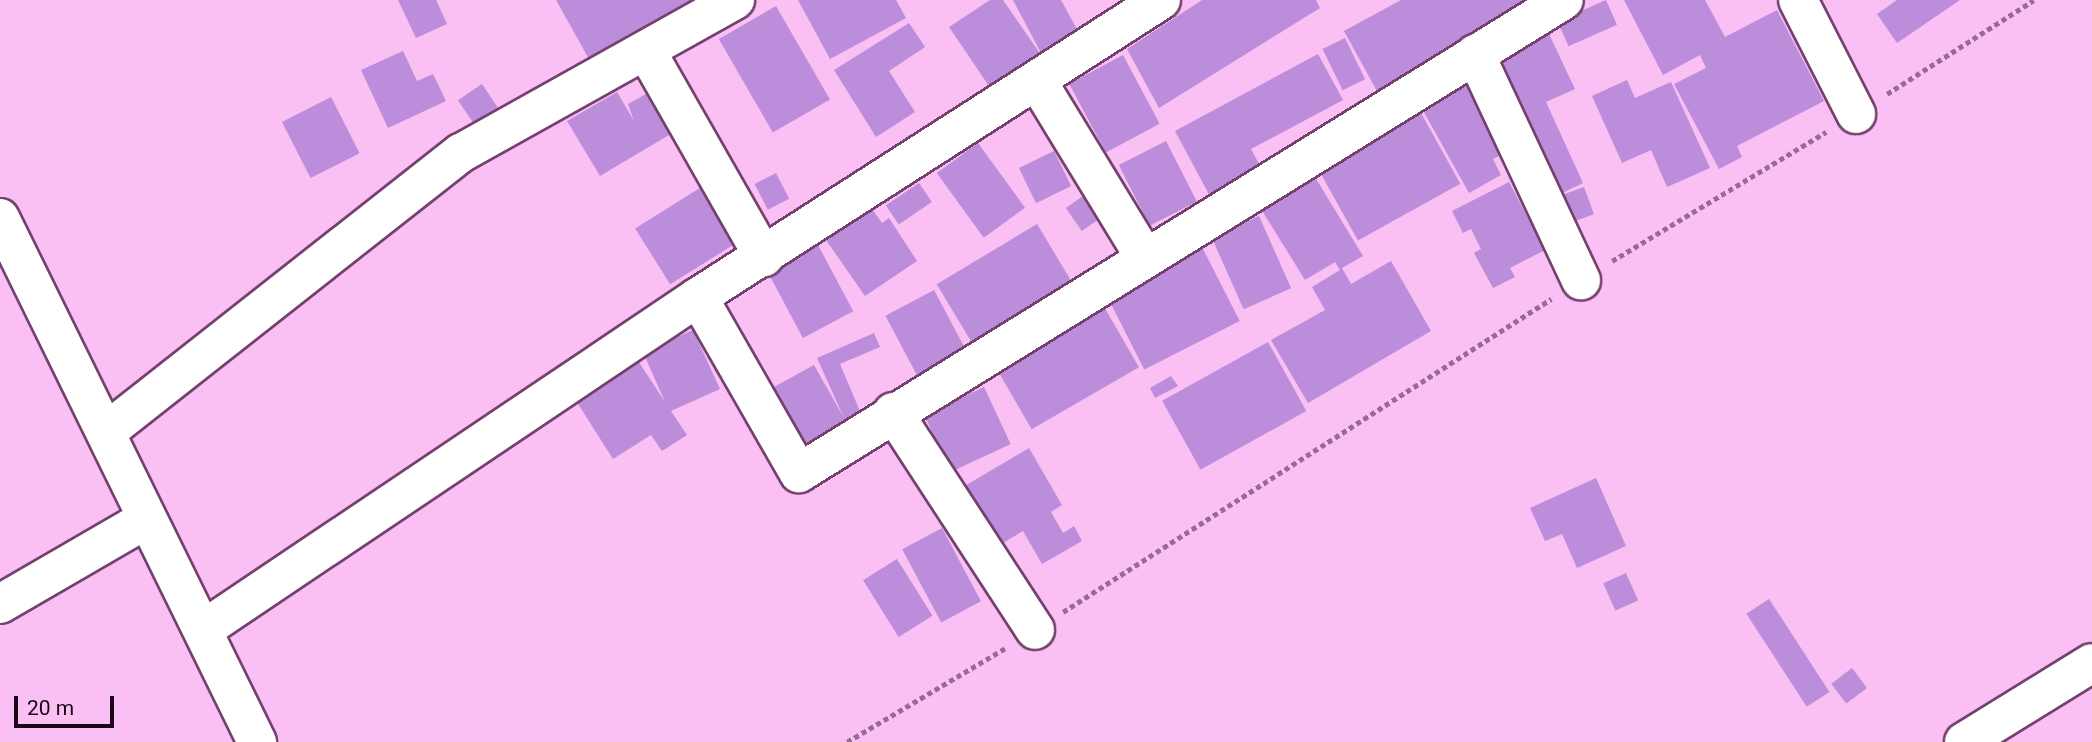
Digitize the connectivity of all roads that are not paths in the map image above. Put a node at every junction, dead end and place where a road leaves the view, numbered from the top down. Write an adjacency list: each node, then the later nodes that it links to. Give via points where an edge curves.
1 (735, 0): 5 (street)
2 (1161, 0): 7 (street)
3 (1564, 0): 6 (street)
4 (1798, 0): 8 (street)
5 (648, 54): 11 (street); 15 (street, via 461,153)
6 (1475, 54): 10 (street); 12 (street)
7 (1039, 84): 10 (street); 11 (street)
8 (1856, 114)
9 (0, 218): 15 (street)
10 (1144, 256): 14 (street)
11 (764, 257): 13 (street)
12 (1581, 280)
13 (698, 297): 14 (street, via 799,473); 18 (street)
14 (892, 411): 19 (street)
15 (106, 432): 16 (street)
16 (143, 521): 17 (street); 18 (street)
17 (0, 604)
18 (204, 628): 21 (street)
19 (1035, 630)
20 (2092, 663): 22 (street)
21 (257, 742)
22 (1964, 742)

